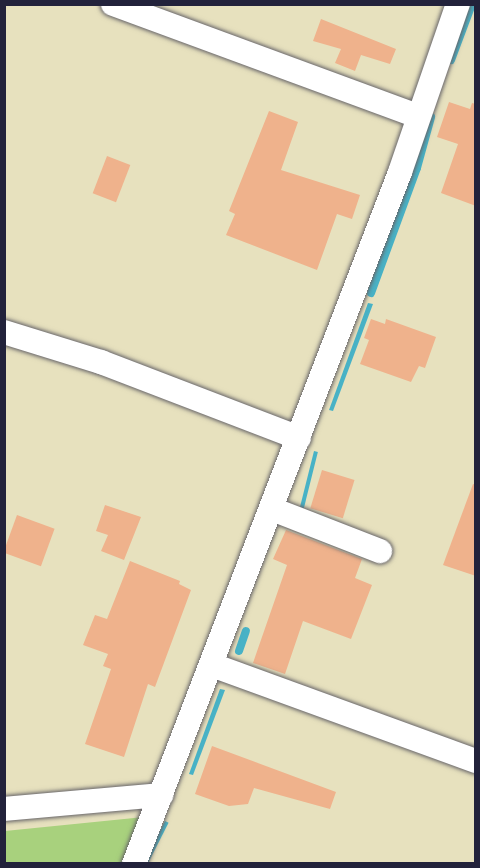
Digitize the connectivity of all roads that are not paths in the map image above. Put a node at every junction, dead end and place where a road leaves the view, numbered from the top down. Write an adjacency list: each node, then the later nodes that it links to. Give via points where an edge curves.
1 (113, 4): 3 (street)
2 (458, 4): 3 (street)
3 (417, 116): 5 (street, via 400,172)
4 (4, 332): 5 (street, via 101,362)
5 (299, 438): 6 (street)
6 (272, 509): 7 (street); 8 (street)
7 (380, 550)
8 (212, 665): 9 (street); 10 (street)
9 (476, 761)
10 (161, 795): 11 (street); 12 (street)
11 (4, 809)
12 (134, 864)

